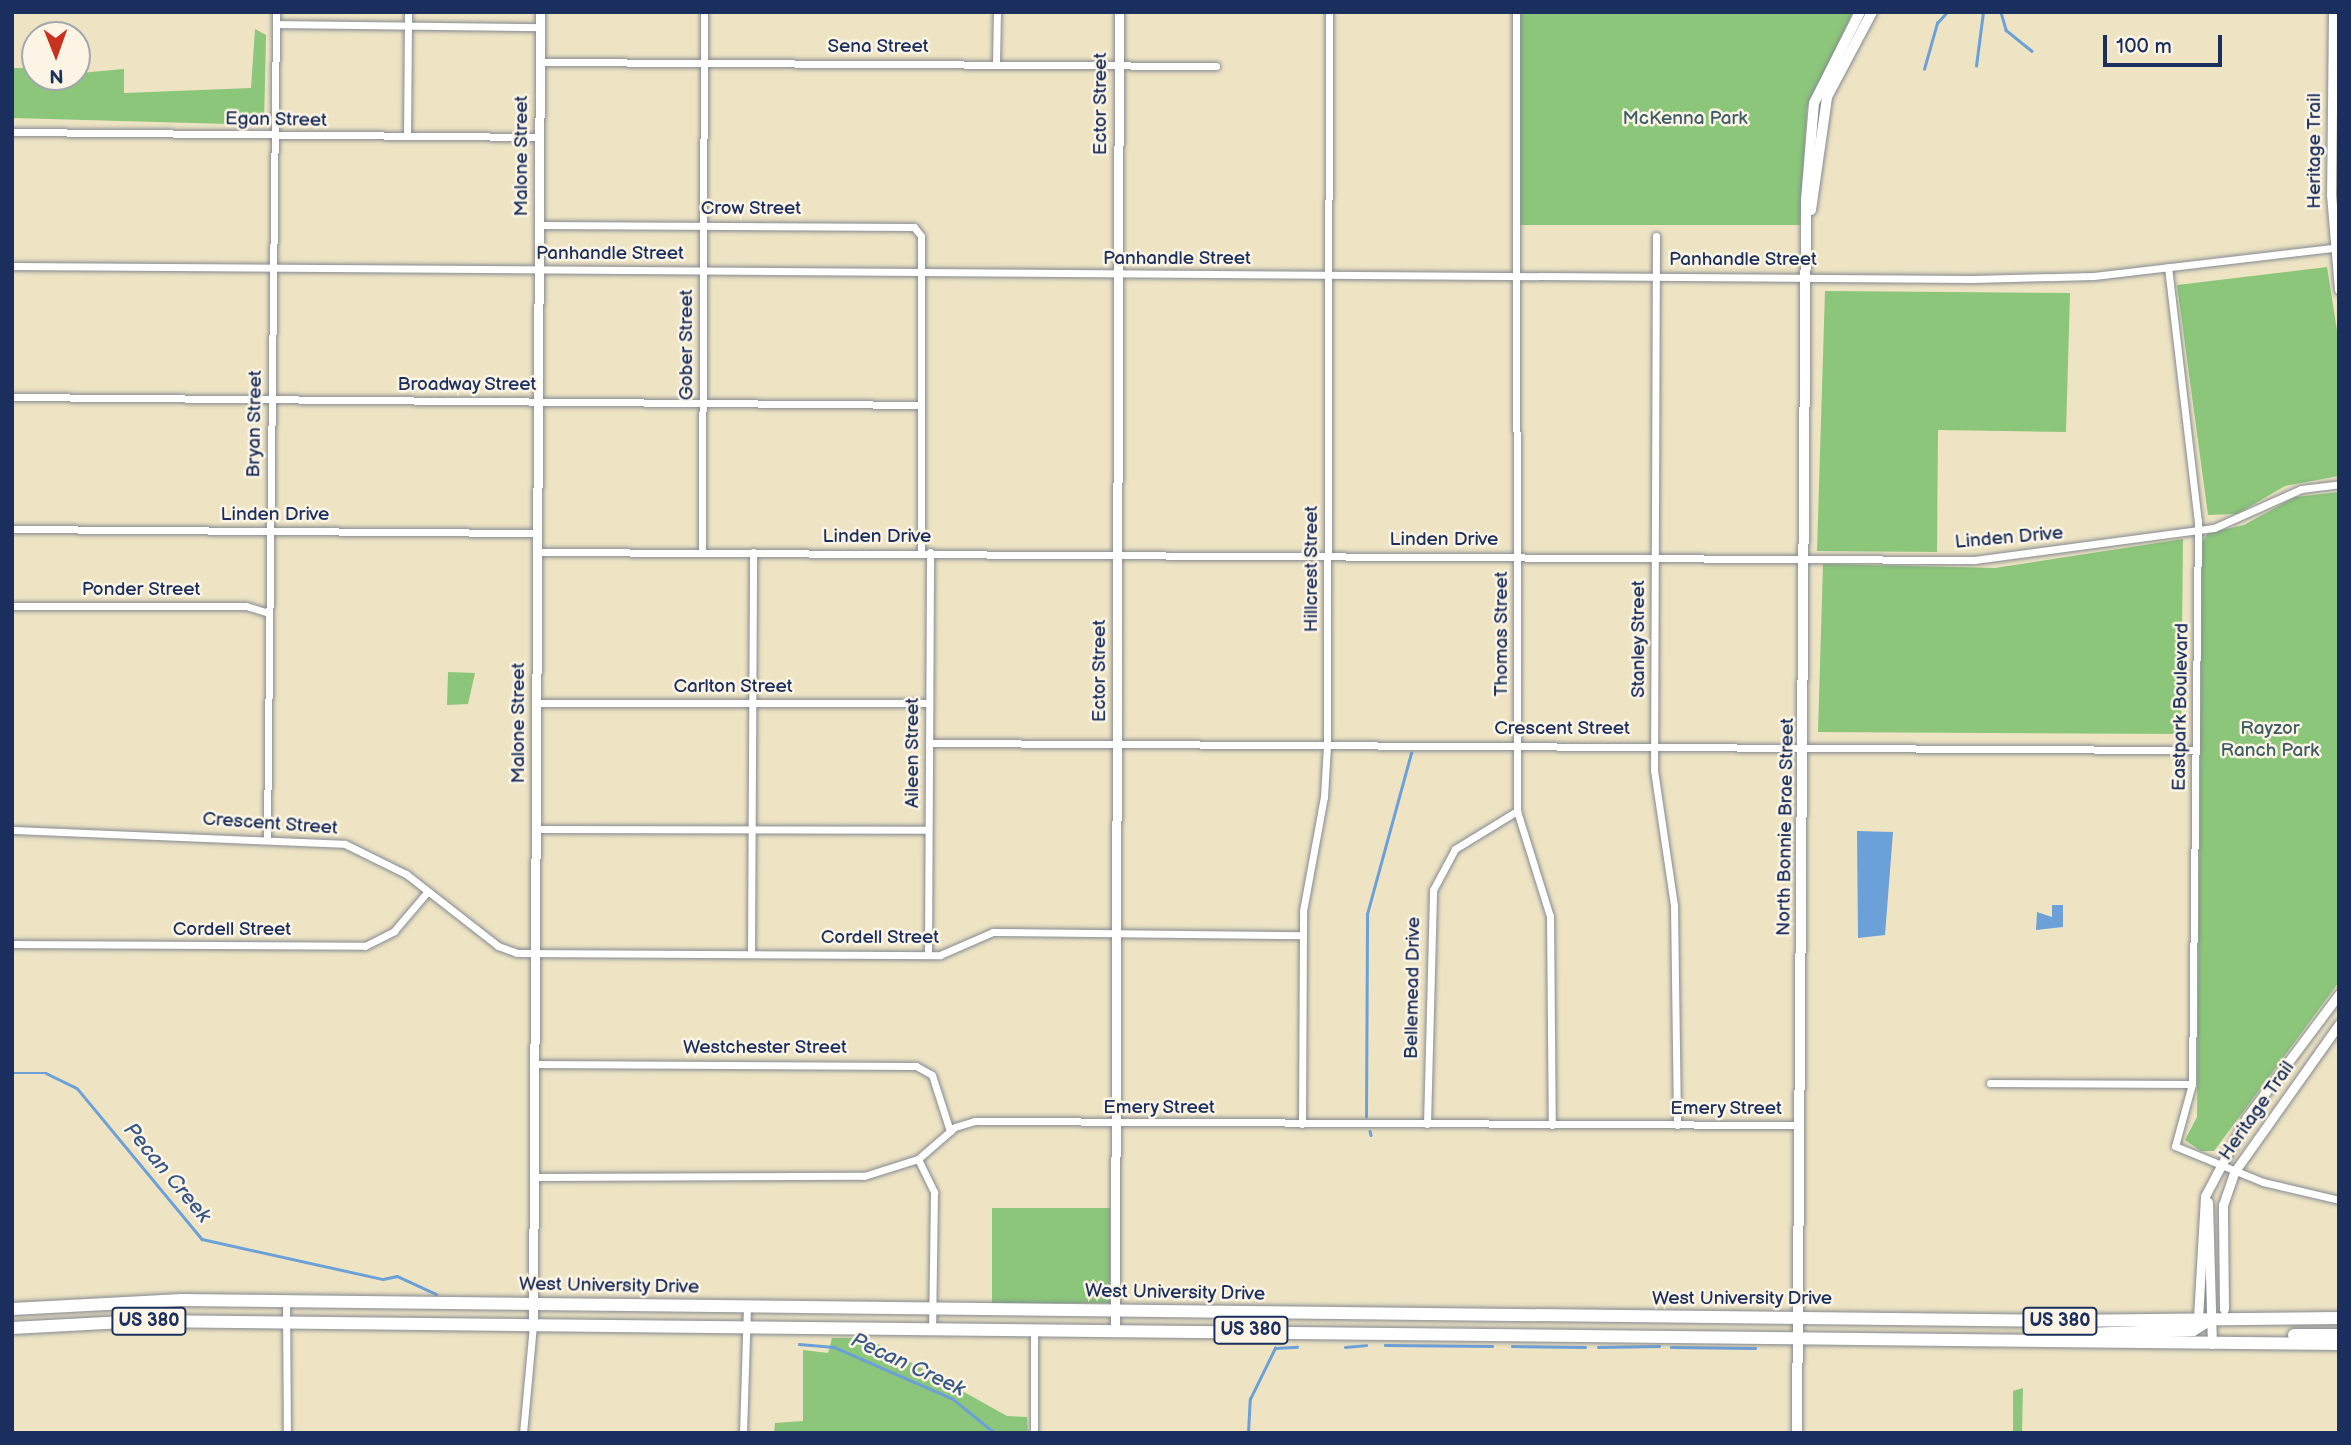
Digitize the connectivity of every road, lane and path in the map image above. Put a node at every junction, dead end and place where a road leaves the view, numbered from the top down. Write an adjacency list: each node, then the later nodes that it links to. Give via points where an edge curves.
1 (276, 12): 12 (street, Bryan Street)
2 (408, 12): 13 (street)
3 (540, 12): 14 (street, Malone Street)
4 (705, 12): 16 (street, Gober Street)
5 (997, 12): 17 (street)
6 (1119, 12): 18 (street, Ector Street)
7 (1329, 12): 39 (street, Hillcrest Street)
8 (1516, 12): 37 (street, Thomas Street)
9 (1860, 12): 25 (main road, North Bonnie Brae Street, via 1814,103)
10 (1872, 12): 25 (main road, North Bonnie Brae Street, via 1827,97)
11 (2333, 12): 20 (street, Heritage Trail)
12 (276, 24): 13 (street); 22 (street, Bryan Street)
13 (408, 26): 14 (street); 23 (street)
14 (540, 27): 15 (street, Malone Street)
15 (540, 62): 16 (street, Sena Street); 24 (street, Malone Street)
16 (704, 62): 17 (street, Sena Street); 27 (street, Gober Street)
17 (996, 63): 18 (street, Sena Street)
18 (1118, 65): 19 (street, Sena Street); 36 (street, Ector Street)
19 (1216, 66)
20 (2335, 74): 29 (street, Heritage Trail)
21 (12, 132): 22 (street, Egan Street)
22 (275, 136): 23 (street, Egan Street); 32 (street, Bryan Street)
23 (407, 136): 24 (street, Egan Street)
24 (540, 137): 26 (street, Malone Street)
25 (1809, 223): 38 (main road, North Bonnie Brae Street)
26 (539, 225): 27 (street, Crow Street); 33 (street, Malone Street)
27 (704, 225): 34 (street, Gober Street); 35 (street, Crow Street, via 914,227 921,236)
28 (1656, 236): 40 (street, Stanley Street)
29 (2337, 247): 31 (street, Panhandle Street); 41 (street, Heritage Trail)
30 (12, 266): 32 (street, Panhandle Street)
31 (2168, 267): 38 (street, Panhandle Street, via 2093,276); 49 (street, Eastpark Boulevard)
32 (273, 269): 33 (street, Panhandle Street); 43 (street, Bryan Street)
33 (539, 269): 34 (street, Panhandle Street); 44 (street, Malone Street)
34 (703, 270): 35 (street, Panhandle Street); 45 (street, Gober Street)
35 (921, 273): 36 (street, Panhandle Street); 46 (street)
36 (1118, 275): 39 (street, Panhandle Street); 57 (street, Ector Street)
37 (1519, 275): 39 (street, Panhandle Street); 40 (street, Panhandle Street); 59 (street, Thomas Street)
38 (1809, 275): 40 (street, Panhandle Street); 61 (main road, North Bonnie Brae Street)
39 (1327, 276): 58 (street, Hillcrest Street)
40 (1656, 276): 60 (street, Stanley Street)
41 (2339, 289)
42 (12, 397): 43 (street, Broadway Street)
43 (272, 399): 44 (street, Broadway Street); 50 (street, Bryan Street)
44 (538, 402): 45 (street, Broadway Street); 51 (street, Malone Street)
45 (703, 403): 46 (street, Broadway Street); 53 (street, Gober Street)
46 (921, 405): 55 (street)
47 (2339, 484): 49 (street, Linden Drive, via 2301,489 2247,518)
48 (12, 529): 50 (street, Linden Drive)
49 (2198, 530): 61 (street, Linden Drive, via 2005,558); 73 (street, Eastpark Boulevard)
50 (270, 531): 51 (street, Linden Drive); 63 (street, Bryan Street)
51 (538, 533): 52 (street, Malone Street)
52 (538, 552): 53 (street, Linden Drive); 64 (street, Malone Street)
53 (702, 552): 54 (street, Linden Drive)
54 (752, 552): 55 (street, Linden Drive); 65 (street)
55 (920, 552): 56 (street, Linden Drive)
56 (930, 552): 57 (street, Linden Drive); 66 (street, Aileen Street)
57 (1118, 554): 58 (street, Linden Drive); 68 (street, Ector Street)
58 (1328, 556): 59 (street, Linden Drive); 71 (street, Hillcrest Street)
59 (1519, 556): 60 (street, Linden Drive); 72 (street, Thomas Street)
60 (1655, 556): 61 (street, Linden Drive); 69 (street, Stanley Street)
61 (1807, 556): 70 (main road, North Bonnie Brae Street)
62 (12, 606): 63 (street, Ponder Street, via 246,606)
63 (269, 613): 79 (street, Bryan Street)
64 (537, 703): 65 (street, Carlton Street); 75 (street, Malone Street)
65 (752, 703): 66 (street, Carlton Street); 77 (street)
66 (929, 703): 67 (street, Aileen Street)
67 (929, 743): 68 (street, Crescent Street); 78 (street, Aileen Street)
68 (1118, 744): 71 (street, Crescent Street); 81 (street, Ector Street)
69 (1655, 744): 70 (street, Crescent Street); 72 (street, Crescent Street); 96 (street, Stanley Street, via 1655,793 1674,905)
70 (1805, 744): 73 (street, Crescent Street); 97 (main road, North Bonnie Brae Street)
71 (1327, 745): 72 (street, Crescent Street); 82 (street, Hillcrest Street)
72 (1517, 746): 74 (street, Thomas Street)
73 (2196, 750): 91 (street, Eastpark Boulevard)
74 (1517, 811): 94 (street, Bellemead Drive, via 1455,849 1433,890); 95 (street, Thomas Street, via 1550,916)
75 (536, 829): 77 (street); 84 (street, Malone Street)
76 (12, 830): 79 (street, Crescent Street, via 57,836)
77 (751, 830): 78 (street); 85 (street)
78 (928, 830): 86 (street, Aileen Street)
79 (267, 836): 80 (street, Crescent Street, via 345,844)
80 (428, 891): 83 (street, Cordell Street, via 394,931 365,946); 84 (street, Crescent Street, via 498,946)
81 (1117, 933): 82 (street, Cordell Street); 86 (street, Cordell Street, via 993,932 951,954); 92 (street, Ector Street)
82 (1303, 935): 93 (street, Hillcrest Street)
83 (12, 944)
84 (536, 954): 85 (street, Cordell Street); 89 (street, Malone Street)
85 (751, 954): 86 (street, Cordell Street)
86 (928, 954)
87 (2339, 994): 100 (street, Heritage Trail, via 2247,1117)
88 (2339, 1024): 101 (street, Heritage Trail)
89 (535, 1064): 98 (street, Westchester Street, via 916,1066 932,1075); 102 (street, Malone Street)
90 (1990, 1083): 91 (street)
91 (2192, 1084): 100 (street, Eastpark Boulevard, via 2175,1146)
92 (1117, 1123): 93 (street, Emery Street); 98 (street, Emery Street, via 975,1121); 111 (street, Ector Street)
93 (1302, 1124): 94 (street, Emery Street)
94 (1427, 1124): 95 (street, Emery Street)
95 (1552, 1125): 96 (street, Emery Street)
96 (1677, 1125): 97 (street, Emery Street)
97 (1799, 1125): 113 (main road, North Bonnie Brae Street)
98 (950, 1131): 99 (street, Emery Street)
99 (918, 1158): 102 (street, Emery Street, via 886,1172 838,1177); 108 (street, via 934,1192)
100 (2220, 1164): 101 (street); 114 (street, Heritage Trail, via 2207,1191)
101 (2235, 1171): 103 (street); 109 (street, Heritage Trail, via 2223,1205)
102 (535, 1177): 105 (street, Malone Street)
103 (2339, 1200)
104 (286, 1301): 105 (main road, West University Drive / US 380); 107 (main road, West University Drive / US 380, via 81,1301); 116 (street)
105 (534, 1304): 106 (main road, West University Drive / US 380); 117 (street, Malone Street)
106 (747, 1308): 108 (main road, West University Drive / US 380); 118 (street)
107 (12, 1309)
108 (933, 1309): 111 (main road, West University Drive / US 380); 120 (street)
109 (2224, 1310): 110 (main road); 114 (main road)
110 (2339, 1310)
111 (1115, 1312): 112 (main road, West University Drive / US 380); 122 (street, Ector Street)
112 (1500, 1317): 113 (main road, West University Drive / US 380); 123 (main road)
113 (1796, 1318): 114 (main road, West University Drive / US 380); 125 (main road, North Bonnie Brae Street)
114 (2204, 1318): 115 (main road, West University Drive / US 380); 126 (main road, via 2193,1330 2082,1332); 127 (street, Heritage Trail)
115 (2339, 1318)
116 (286, 1323): 117 (main road, West University Drive / US 380); 119 (main road, West University Drive / US 380); 129 (street)
117 (533, 1324): 118 (main road, West University Drive / US 380); 130 (street, Malone Street)
118 (744, 1327): 120 (main road, West University Drive / US 380); 131 (street)
119 (12, 1328)
120 (932, 1328): 121 (main road, West University Drive / US 380)
121 (1034, 1328): 122 (main road, West University Drive / US 380); 132 (street)
122 (1115, 1330): 123 (main road, West University Drive / US 380)
123 (1501, 1334): 125 (main road, West University Drive / US 380)
124 (2339, 1335): 127 (main road, via 2230,1336)
125 (1797, 1337): 126 (main road, West University Drive / US 380); 133 (main road, North Bonnie Brae Street)
126 (2036, 1341): 127 (main road, West University Drive / US 380)
127 (2212, 1344): 128 (main road, West University Drive / US 380)
128 (2339, 1344)
129 (286, 1433)
130 (523, 1433)
131 (743, 1433)
132 (1034, 1433)
133 (1797, 1433)

